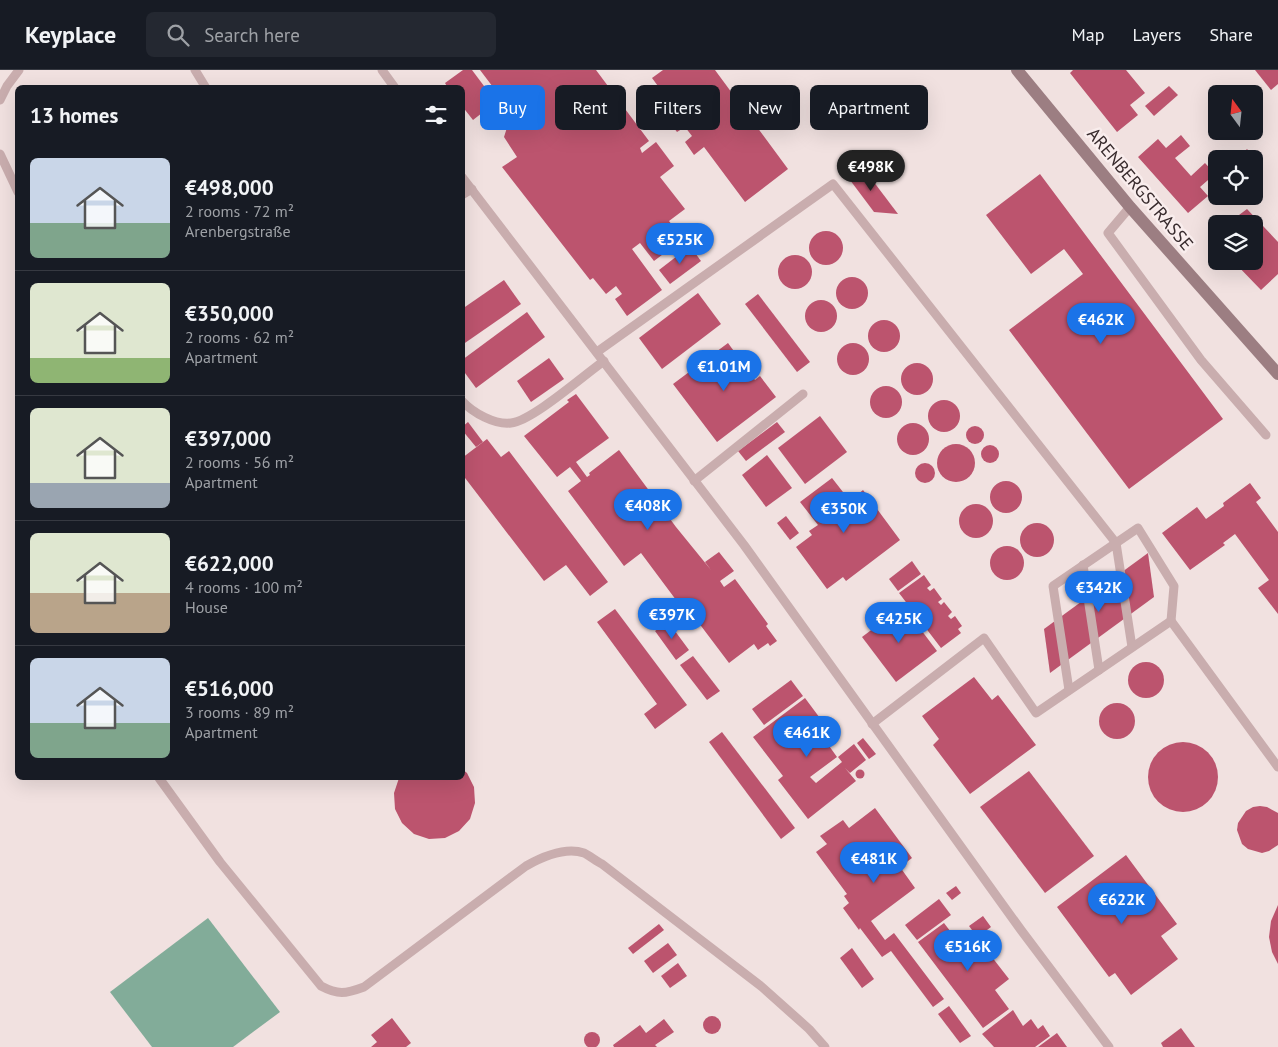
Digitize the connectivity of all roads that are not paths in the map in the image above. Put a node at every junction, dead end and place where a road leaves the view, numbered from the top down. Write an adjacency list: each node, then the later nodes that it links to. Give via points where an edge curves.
1 (19, 70): 7 (lane)
2 (195, 70): 5 (lane)
3 (382, 70): 6 (lane)
4 (1017, 70): 13 (street, ARENBERGSTRASSE)
5 (204, 85)
6 (393, 85)
7 (0, 100)
8 (0, 154): 10 (lane)
9 (465, 180): 11 (lane)
10 (15, 186)
11 (472, 189): 12 (lane); 14 (lane)
12 (465, 193)
13 (1130, 207): 16 (street, ARENBERGSTRASSE); 19 (lane, via 1108,233 1201,360)
14 (597, 352): 15 (lane); 21 (lane, via 833,184)
15 (604, 361): 18 (lane, via 531,415 511,423 495,422); 20 (lane)
16 (1278, 374)
17 (803, 394): 20 (lane)
18 (465, 405)
19 (1266, 435)
20 (694, 481): 27 (lane)
21 (1116, 543): 22 (lane); 23 (lane, via 1138,528 1174,586); 24 (lane)
22 (1083, 565): 25 (lane); 26 (lane, via 1053,586)
23 (1170, 621): 24 (lane); 28 (lane)
24 (1132, 647): 25 (lane)
25 (1099, 670): 26 (lane)
26 (1070, 690): 27 (lane, via 1036,713 984,638)
27 (872, 724): 31 (lane)
28 (1278, 767)
29 (160, 780): 30 (lane, via 226,870 321,986 333,992 348,993 364,987 526,866 562,852 583,853 602,864 762,987 809,1030)
30 (819, 1045)
31 (1109, 1047)

